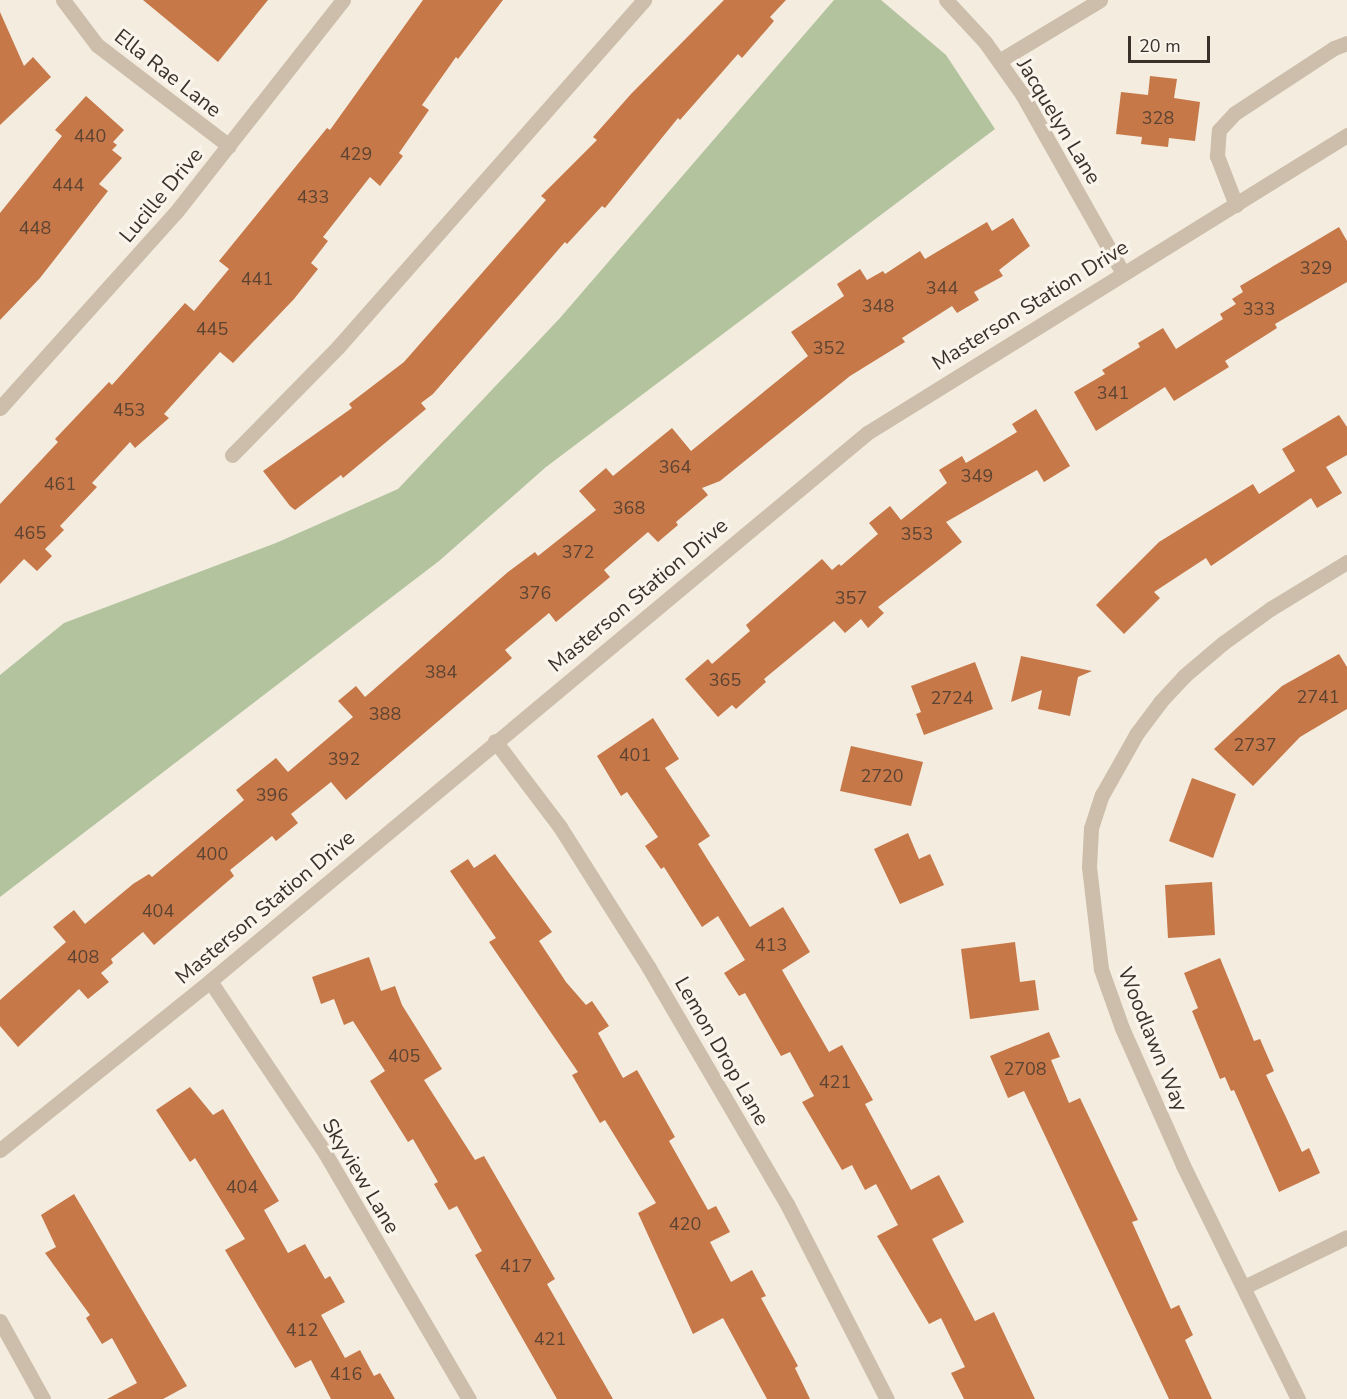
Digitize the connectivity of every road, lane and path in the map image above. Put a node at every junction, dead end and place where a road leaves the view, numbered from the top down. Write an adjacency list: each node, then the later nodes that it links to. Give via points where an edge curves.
1 (63, 0): 9 (street, Ella Rae Lane, via 76,23 97,45)
2 (343, 0): 9 (street, Lucille Drive)
3 (644, 0): 13 (street, via 338,347)
4 (946, 0): 7 (street, Jacquelyn Lane)
5 (1100, 0): 7 (street)
6 (1347, 44): 10 (street, via 1334,48 1235,112 1219,130 1217,156)
7 (999, 61): 11 (street, Jacquelyn Lane, via 1022,94)
8 (1347, 135): 10 (street, Masterson Station Drive)
9 (229, 146): 12 (street, Lucille Drive, via 176,212)
10 (1236, 205): 11 (street, Masterson Station Drive)
11 (1123, 273): 15 (street, Masterson Station Drive, via 867,432)
12 (0, 408)
13 (232, 455)
14 (1347, 562): 19 (street, Woodlawn Way, via 1270,609 1184,676 1137,733 1102,795 1091,828 1089,867 1101,969 1122,1028 1183,1165)
15 (495, 741): 16 (street, Masterson Station Drive); 23 (street, Lemon Drop Lane, via 560,827 710,1069 792,1214)
16 (210, 981): 17 (street, Masterson Station Drive); 22 (street, Skyview Lane, via 325,1153)
17 (0, 1150)
18 (1347, 1237): 19 (street)
19 (1244, 1287): 24 (street, Woodlawn Way)
20 (0, 1321): 21 (street)
21 (43, 1399)
22 (469, 1399)
23 (887, 1399)
24 (1298, 1399)

